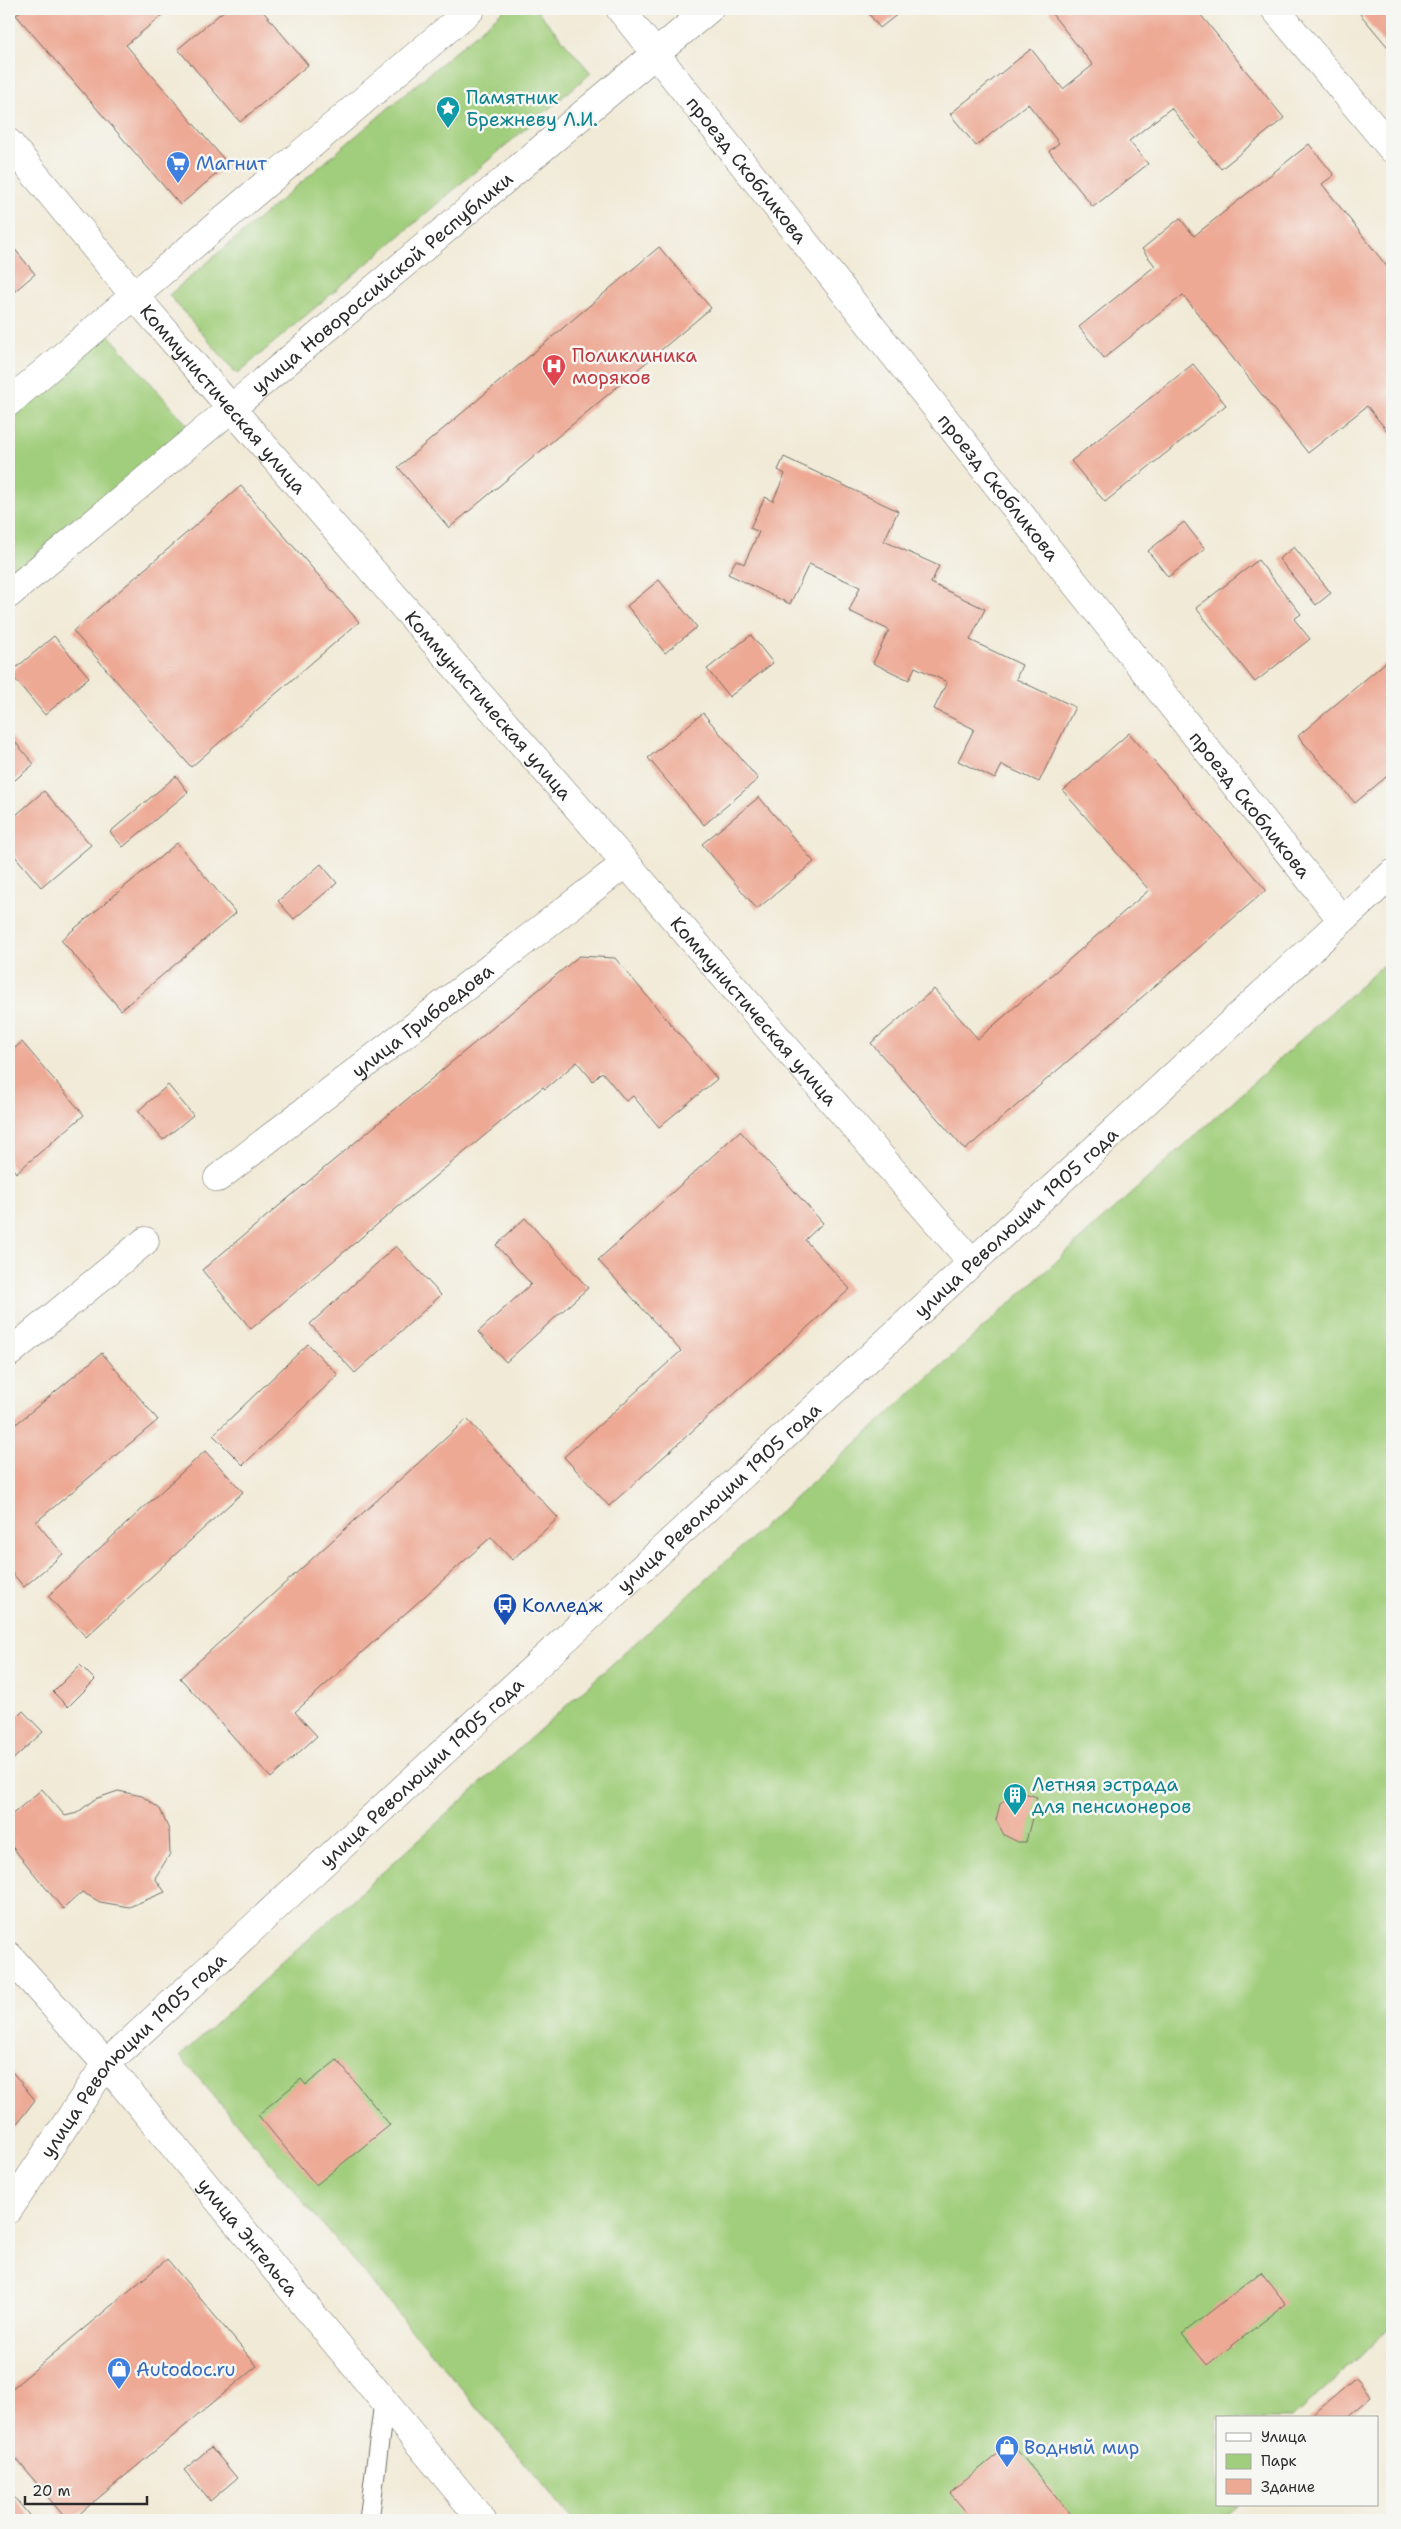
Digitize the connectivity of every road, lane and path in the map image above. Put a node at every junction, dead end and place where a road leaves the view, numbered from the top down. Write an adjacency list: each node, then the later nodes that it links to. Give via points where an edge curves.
1 (471, 9): 8 (street)
2 (620, 9): 5 (street, проезд Скобликова)
3 (709, 9): 5 (street, улица Новороссийской Республики)
4 (1275, 9): 7 (street)
5 (656, 52): 10 (street, улица Новороссийской Республики); 14 (street, проезд Скобликова)
6 (9, 143): 8 (street, Коммунистическая улица)
7 (1392, 148)
8 (134, 295): 9 (street); 10 (street, Коммунистическая улица)
9 (9, 402)
10 (231, 408): 11 (street, улица Новороссийской Республики); 12 (street, Коммунистическая улица)
11 (9, 594)
12 (626, 863): 15 (street, улица Грибоедова); 17 (street, Коммунистическая улица)
13 (1392, 874): 14 (street, улица Революции 1905 года)
14 (1342, 920): 17 (street, улица Революции 1905 года)
15 (218, 1178)
16 (145, 1241): 18 (street)
17 (972, 1262): 20 (street, улица Революции 1905 года)
18 (9, 1353)
19 (9, 1956): 20 (street, улица Энгельса)
20 (106, 2064): 21 (street, улица Революции 1905 года); 22 (street, улица Энгельса)
21 (9, 2209)
22 (384, 2402): 23 (lane); 24 (street, улица Энгельса)
23 (370, 2520)
24 (482, 2520)

